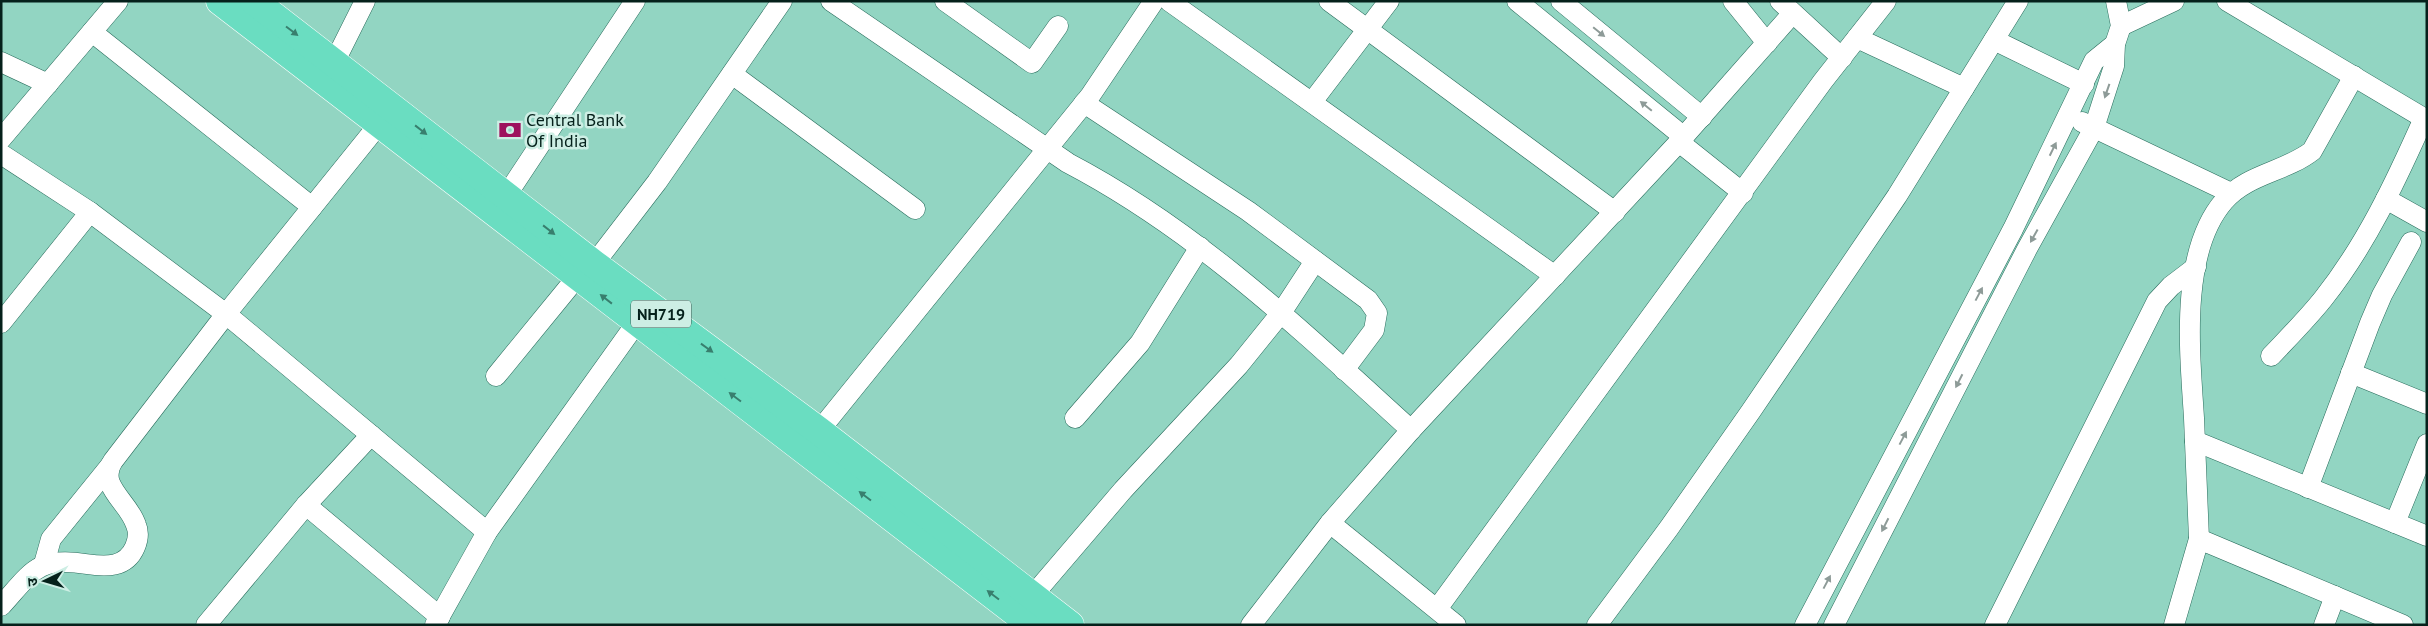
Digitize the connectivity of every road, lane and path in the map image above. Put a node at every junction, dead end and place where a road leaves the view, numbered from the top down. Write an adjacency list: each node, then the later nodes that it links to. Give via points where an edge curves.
1 (118, 1): 24 (street)
2 (220, 1): 38 (highway, NH719)
3 (254, 1): 29 (highway, NH719, one-way to 29)
4 (366, 1): 29 (street)
5 (635, 1): 49 (street)
6 (782, 1): 31 (street)
7 (831, 1): 45 (street)
8 (945, 1): 22 (street, via 1032,63)
9 (1154, 1): 37 (street)
10 (1169, 1): 36 (street)
11 (1329, 1): 23 (street)
12 (1389, 1): 23 (street)
13 (1517, 1): 44 (street, one-way to 13)
14 (1561, 1): 40 (street, one-way to 40)
15 (1733, 1): 21 (street)
16 (1886, 1): 26 (street)
17 (2018, 1): 27 (street)
18 (2116, 1): 25 (street)
19 (2174, 1): 25 (street)
20 (2226, 1): 32 (street)
21 (1779, 23): 30 (street); 40 (street)
22 (1058, 26)
23 (1367, 29): 36 (street); 54 (street)
24 (92, 32): 33 (street); 51 (street)
25 (2118, 35): 34 (street, via 2094,61); 42 (street, one-way to 42, via 2113,72)
26 (1857, 38): 30 (street); 35 (street)
27 (1994, 40): 34 (street); 35 (street)
28 (1, 62): 33 (street)
29 (334, 63): 38 (highway, NH719)
30 (1833, 69): 48 (street)
31 (732, 74): 52 (street); 60 (street, via 657,182)
32 (2354, 76): 41 (street); 47 (street, via 2312,151)
33 (48, 84): 43 (street)
34 (2084, 84): 39 (street)
35 (1964, 88): 95 (street, via 1917,166 1751,411)
36 (1312, 102): 61 (street)
37 (1084, 103): 45 (street); 58 (street, via 1248,211)
38 (386, 116): 49 (highway, NH719, one-way to 49); 51 (street); 60 (highway, NH719)
39 (2069, 116): 42 (street); 96 (street, one-way to 39)
40 (1702, 117): 44 (street)
41 (2425, 119): 50 (street)
42 (2094, 128): 47 (street); 97 (street, one-way to 97, via 2027,249)
43 (1, 139)
44 (1682, 139): 48 (street); 54 (street)
45 (1046, 149): 57 (street, via 1106,184); 73 (street)
46 (1, 154): 53 (street)
47 (2231, 193): 59 (street, via 2210,223)
48 (1743, 194): 88 (street)
49 (506, 196): 60 (highway, NH719, one-way to 60)
50 (2386, 199): 55 (street); 66 (street, via 2324,298)
51 (312, 207): 63 (street)
52 (915, 209)
53 (90, 212): 63 (street); 65 (street)
54 (1615, 212): 61 (street)
55 (2427, 222)
56 (2411, 242): 68 (street, via 2382,295)
57 (1200, 247): 62 (street); 71 (street, via 1140,343)
58 (1315, 261): 62 (street); 67 (street, via 1368,300 1377,313 1374,330)
59 (2196, 266): 75 (street, via 2190,312); 98 (street, via 2157,302)
60 (586, 270): 64 (highway, NH719); 69 (street)
61 (1555, 276): 72 (street)
62 (1281, 313): 67 (street); 89 (street, via 1239,365 1123,490)
63 (226, 314): 74 (street); 77 (street)
64 (643, 314): 73 (highway, NH719, one-way to 73); 82 (street); 89 (highway, NH719, one-way to 64)
65 (1, 323)
66 (2271, 356)
67 (1344, 370): 72 (street)
68 (2351, 373): 70 (street); 78 (street)
69 (496, 376)
70 (2427, 404)
71 (1075, 418)
72 (1410, 430): 80 (street)
73 (819, 431): 89 (highway, NH719)
74 (371, 435): 79 (street); 82 (street)
75 (2195, 440): 78 (street); 84 (street)
76 (2427, 444): 81 (street)
77 (110, 466): 85 (street, via 51,539); 85 (street, via 110,482 136,524 138,541 133,551 122,563 110,566 68,561)
78 (2308, 488): 81 (street)
79 (306, 505): 90 (street); 92 (street)
80 (1330, 523): 88 (street); 93 (street)
81 (2395, 523): 83 (street)
82 (486, 532): 90 (street)
83 (2427, 536)
84 (2199, 539): 86 (street); 99 (street)
85 (44, 564): 87 (street, via 33,571)
86 (2335, 596): 100 (street); 101 (street)
87 (1, 606)
88 (1438, 609): 94 (street)
89 (1027, 611): 91 (highway, NH719)
90 (438, 621)
91 (1061, 622)
92 (206, 625)
93 (1251, 625)
94 (1456, 625)
95 (1597, 625)
96 (1805, 625)
97 (1834, 625)
98 (1996, 625)
99 (2174, 625)
100 (2324, 625)
101 (2403, 625)

